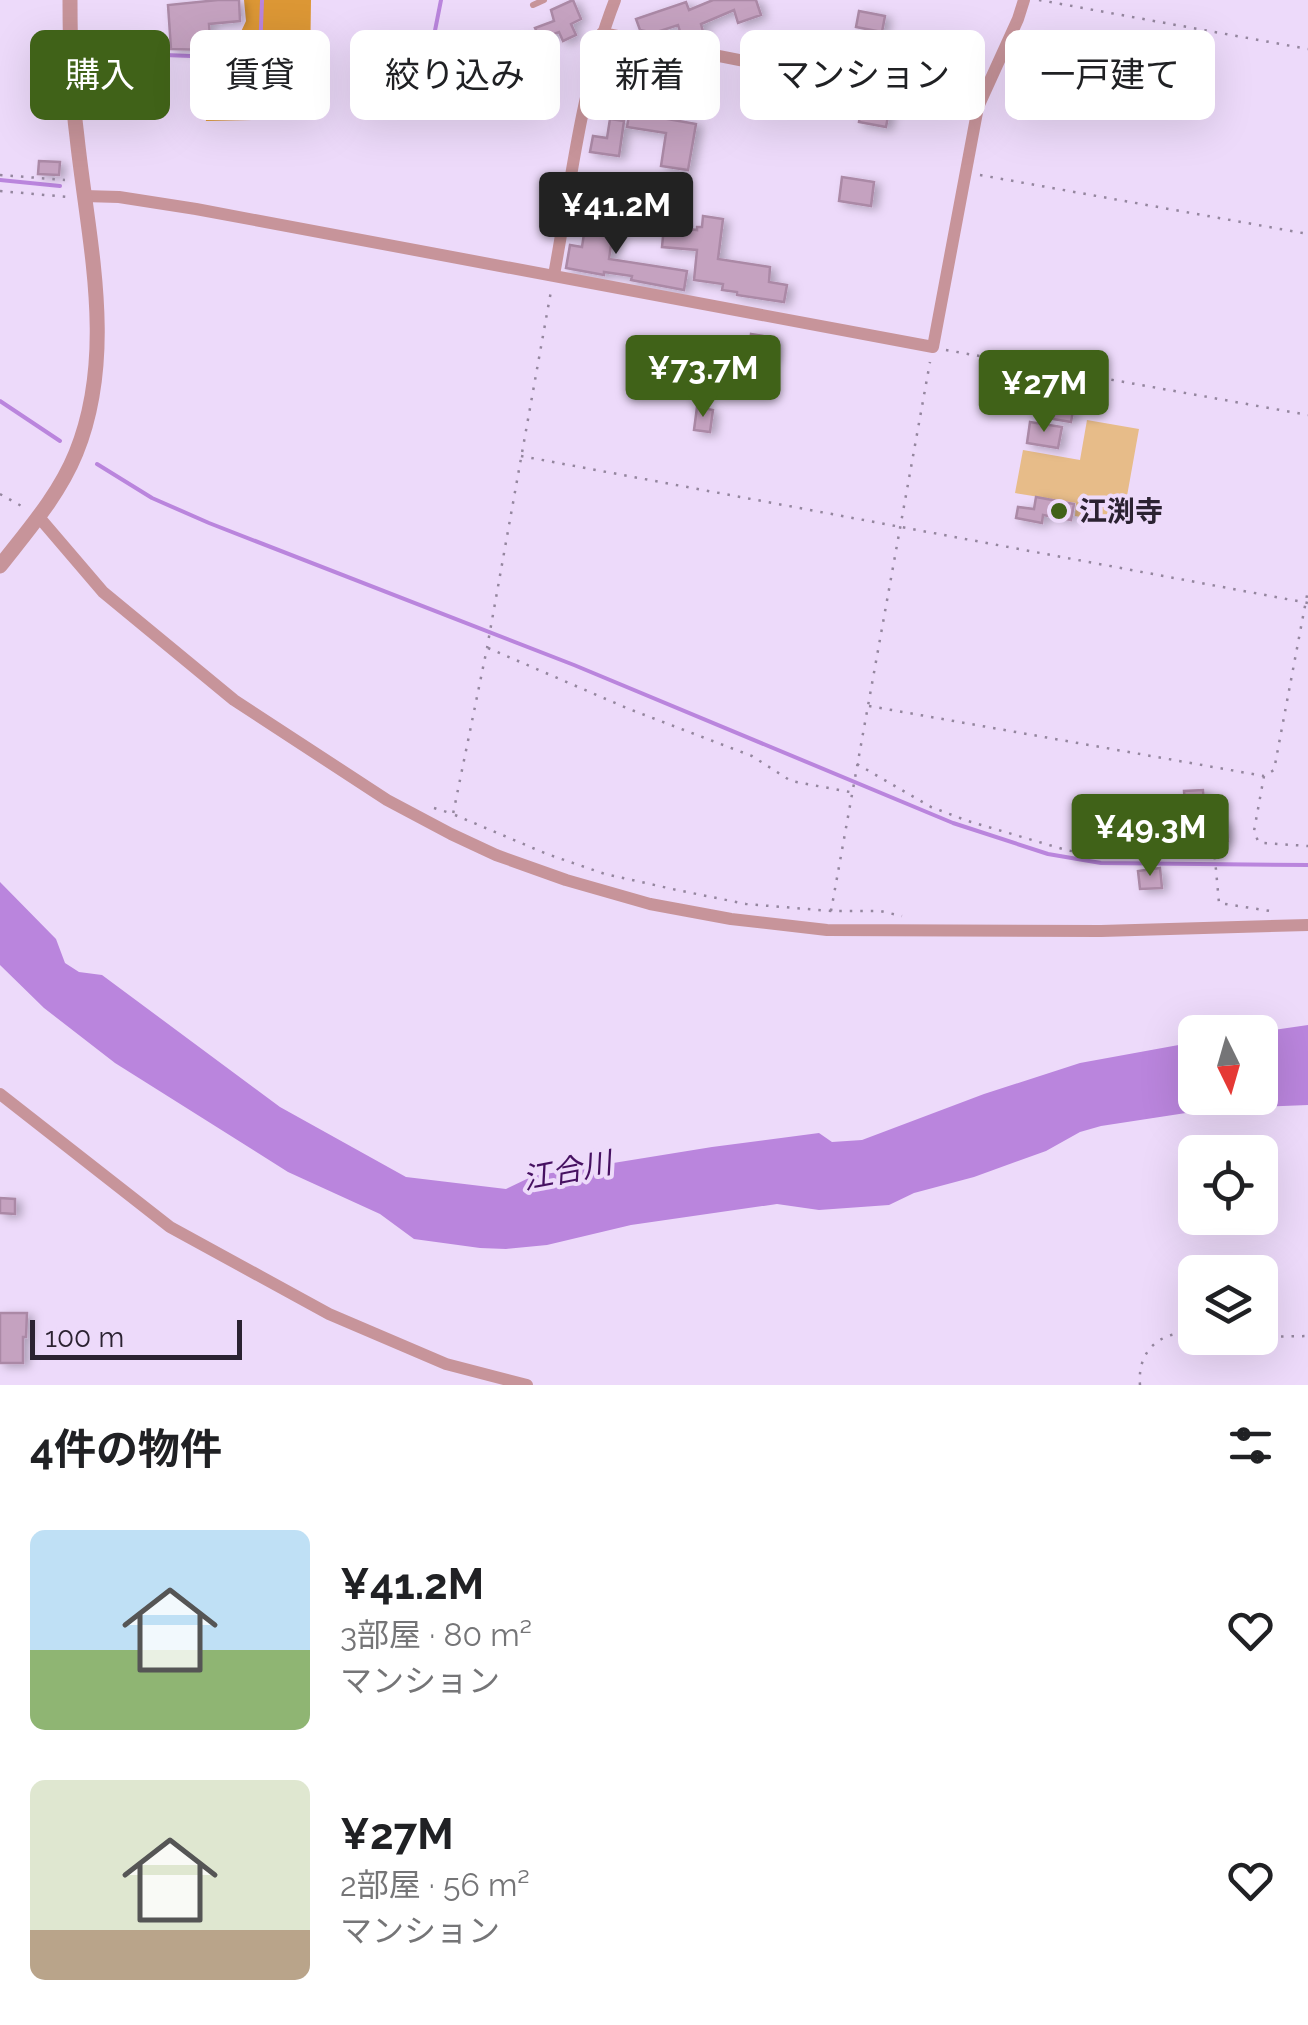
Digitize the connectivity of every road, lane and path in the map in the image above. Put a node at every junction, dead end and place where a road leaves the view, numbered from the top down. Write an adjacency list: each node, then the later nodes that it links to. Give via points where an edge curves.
1 (70, 0): 14 (street)
2 (544, 0): 6 (lane)
3 (1024, 0): 9 (street)
4 (1039, 0): 8 (path)
5 (611, 2): 7 (street)
6 (533, 6)
7 (603, 30)
8 (1308, 49)
9 (985, 91)
10 (582, 120): 17 (street)
11 (976, 120): 12 (street)
12 (966, 173): 16 (path); 18 (street)
13 (0, 175): 14 (path)
14 (83, 188): 15 (path, via 58,197); 17 (street); 22 (street, via 98,330 93,401 75,456)
15 (0, 191)
16 (1308, 234)
17 (554, 275): 18 (street); 20 (path)
18 (933, 347): 19 (path); 23 (path)
19 (1308, 414)
20 (521, 456): 23 (path); 27 (path)
21 (0, 494): 22 (path)
22 (38, 516): 24 (street); 38 (street, via 104,592 234,700 450,834 566,880 650,904 827,930)
23 (899, 526): 26 (path); 28 (path)
24 (0, 566)
25 (1308, 590): 26 (path)
26 (1307, 602): 30 (path, via 1274,770)
27 (488, 646): 31 (path, via 752,756 791,780); 33 (path)
28 (867, 705): 29 (path); 30 (path)
29 (856, 764): 31 (path); 36 (path, via 968,822 1066,850 1204,850 1214,859 1219,903)
30 (1264, 776): 34 (path, via 1258,841)
31 (852, 792): 35 (path)
32 (432, 808): 33 (path)
33 (453, 814): 35 (path, via 605,874 746,904)
34 (1308, 846)
35 (831, 911): 37 (path)
36 (1276, 912)
37 (917, 919)
38 (1308, 925)
39 (0, 1094): 43 (street, via 170,1227 329,1314 446,1364)
40 (1178, 1333): 44 (path, via 1160,1338 1139,1366)
41 (1308, 1336): 42 (path)
42 (1278, 1337)
43 (527, 1385)
44 (1140, 1385)

